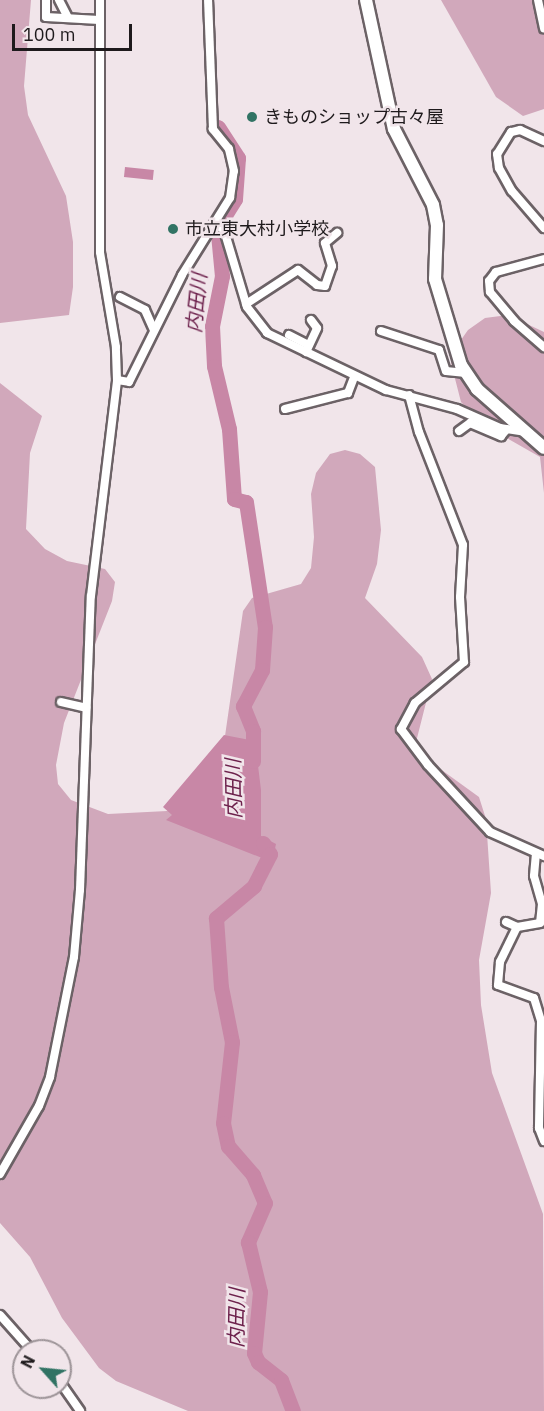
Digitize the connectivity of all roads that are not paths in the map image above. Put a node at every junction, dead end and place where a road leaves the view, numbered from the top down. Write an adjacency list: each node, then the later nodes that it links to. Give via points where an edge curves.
1 (46, 0): 7 (street, via 46,17)
2 (59, 0): 7 (street)
3 (100, 0): 8 (street)
4 (208, 0): 11 (street, via 213,129 229,149 234,171 230,198)
5 (366, 0): 23 (street, via 394,129 433,205 437,225 435,279 449,333)
6 (538, 0): 9 (street)
7 (68, 18): 8 (street)
8 (99, 20): 25 (street, via 100,252 116,347)
9 (544, 28)
10 (544, 141): 12 (street, via 520,130 511,132 497,154 499,168 512,191)
11 (216, 224): 16 (street, via 224,230); 18 (street, via 209,226)
12 (544, 228)
13 (337, 233): 16 (street, via 325,243 332,266 325,286 316,285 298,270)
14 (544, 259): 21 (street, via 496,272 489,281 490,292 514,321)
15 (120, 297): 18 (street, via 145,310)
16 (246, 304): 22 (street, via 267,333)
17 (311, 320): 22 (street, via 317,328)
18 (154, 330): 25 (street, via 129,382)
19 (381, 331): 23 (street, via 439,350 446,370)
20 (290, 335): 22 (street)
21 (544, 347)
22 (308, 349): 24 (street)
23 (466, 373): 30 (street, via 477,389)
24 (354, 377): 26 (street); 27 (street, via 348,393)
25 (117, 380): 33 (street, via 91,596)
26 (409, 395): 28 (street); 34 (street, via 419,432 463,545 460,597 464,662 414,703 401,729 428,765 490,832)
27 (285, 409)
28 (507, 429): 29 (street, via 501,436 470,423); 30 (street)
29 (459, 431)
30 (527, 432): 31 (street)
31 (544, 448)
32 (61, 702): 33 (street)
33 (86, 708): 38 (street, via 80,890 62,1026 39,1106)
34 (540, 854): 36 (street, via 534,876 542,904 540,923)
35 (506, 922): 36 (street)
36 (517, 927): 37 (street, via 500,962 498,985 534,998 541,1021 539,1128)
37 (544, 1142)
38 (0, 1174)
39 (0, 1316): 40 (street)
40 (21, 1339)

